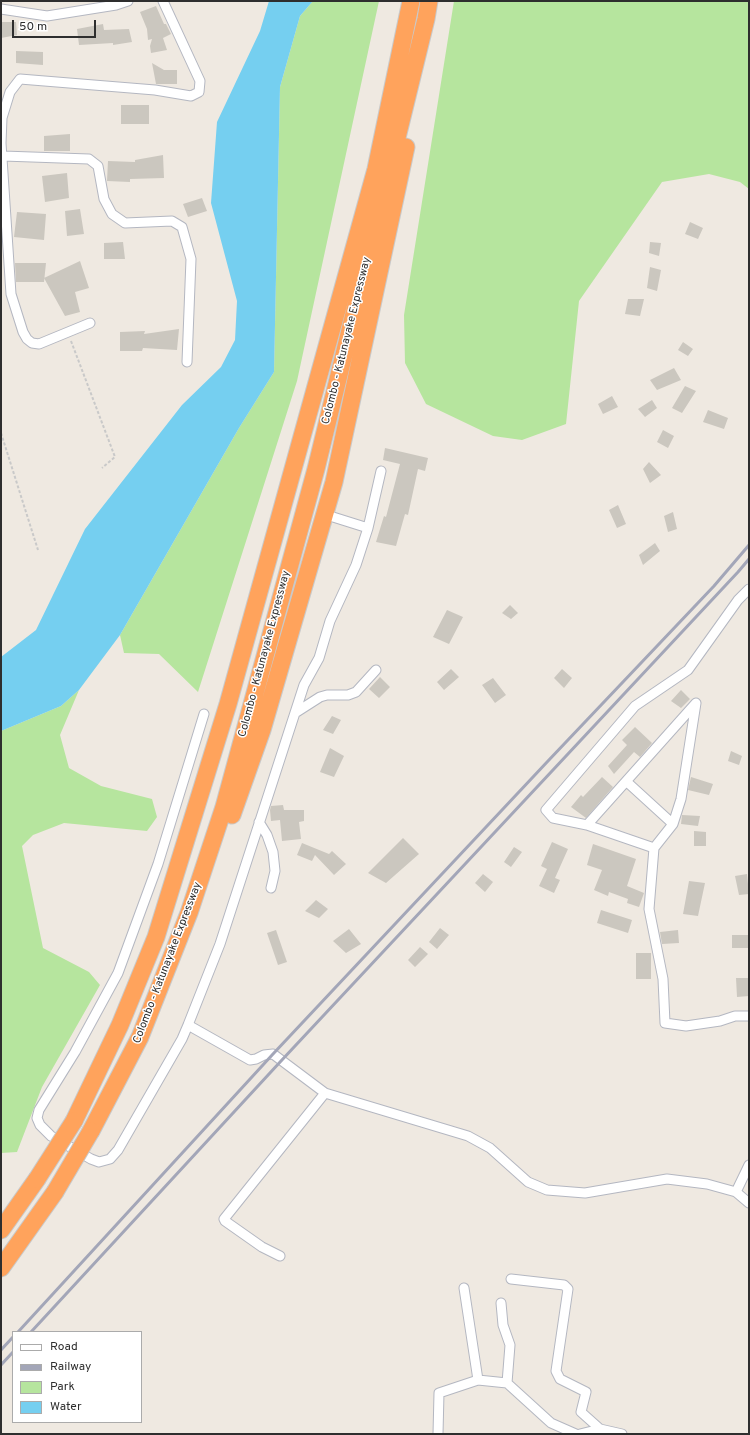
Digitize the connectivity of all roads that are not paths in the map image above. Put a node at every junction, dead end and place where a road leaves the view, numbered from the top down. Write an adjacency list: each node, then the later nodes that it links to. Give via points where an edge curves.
1 (128, 1): 5 (street)
2 (163, 1): 9 (street, via 200,81 199,92 190,96 155,90 20,79 10,92)
3 (411, 1): 36 (highway, Colombo - Katunayake Expressway, bridge, via 376,169 228,704 156,937 120,1025 74,1121)
4 (429, 1): 7 (highway, Colombo - Katunayake Expressway)
5 (116, 3): 6 (street, via 47,16)
6 (1, 9)
7 (426, 19): 8 (highway); 27 (highway, Colombo - Katunayake Expressway, via 316,469 224,807)
8 (417, 71): 10 (highway); 27 (highway, via 323,479 236,783)
9 (1, 118): 11 (street)
10 (408, 134): 15 (highway, via 391,262); 22 (highway, via 334,482 262,730)
11 (2, 156): 12 (street, via 11,294 23,332 32,343 39,344); 13 (street, via 89,159 98,166 104,199 112,214 125,223 172,221 182,226 191,259)
12 (90, 323)
13 (187, 362)
14 (382, 470): 16 (street)
15 (333, 517): 16 (street); 22 (highway, via 298,642 268,732)
16 (368, 528): 19 (street, via 356,565 330,621 321,653 304,685)
17 (749, 589): 25 (street, via 738,600 688,670 635,706 546,810 553,818)
18 (376, 670): 19 (street, via 356,692 348,695 327,695)
19 (295, 713): 23 (street)
20 (204, 714): 31 (street, via 158,864 118,973 75,1052 39,1110 37,1118 40,1125 50,1136 91,1159 99,1162 110,1159 118,1150)
21 (627, 782): 24 (street); 24 (street, via 696,703 681,799); 25 (street)
22 (232, 815): 29 (highway, via 222,843)
23 (259, 822): 28 (street, via 268,835 273,852 275,871); 31 (street, via 220,944)
24 (672, 824): 26 (street)
25 (587, 826): 26 (street)
26 (654, 848): 30 (street, via 649,909 662,979 665,1023 686,1026 735,1016)
27 (202, 874): 29 (highway, Colombo - Katunayake Expressway)
28 (271, 888)
29 (185, 923): 38 (highway, Colombo - Katunayake Expressway, bridge, via 140,1037 91,1131 55,1192)
30 (749, 1016)
31 (188, 1025): 32 (street, via 250,1060 273,1054)
32 (325, 1093): 34 (street, via 468,1136 490,1148 528,1182 547,1190 585,1193 667,1179 707,1184); 37 (street, via 224,1219 262,1247)
33 (749, 1166): 34 (street)
34 (736, 1192): 35 (street)
35 (749, 1203)
36 (1, 1230)
37 (280, 1256)
38 (1, 1268)
39 (511, 1279): 44 (street, via 564,1285 568,1289 556,1371 560,1379 586,1392 581,1412)
40 (464, 1288): 42 (street)
41 (501, 1303): 43 (street, via 503,1325 510,1345)
42 (478, 1380): 43 (street); 45 (street, via 439,1392)
43 (507, 1383): 46 (street, via 552,1423)
44 (600, 1428): 47 (street); 48 (street)
45 (438, 1434)
46 (576, 1434)
47 (580, 1434)
48 (622, 1434)

